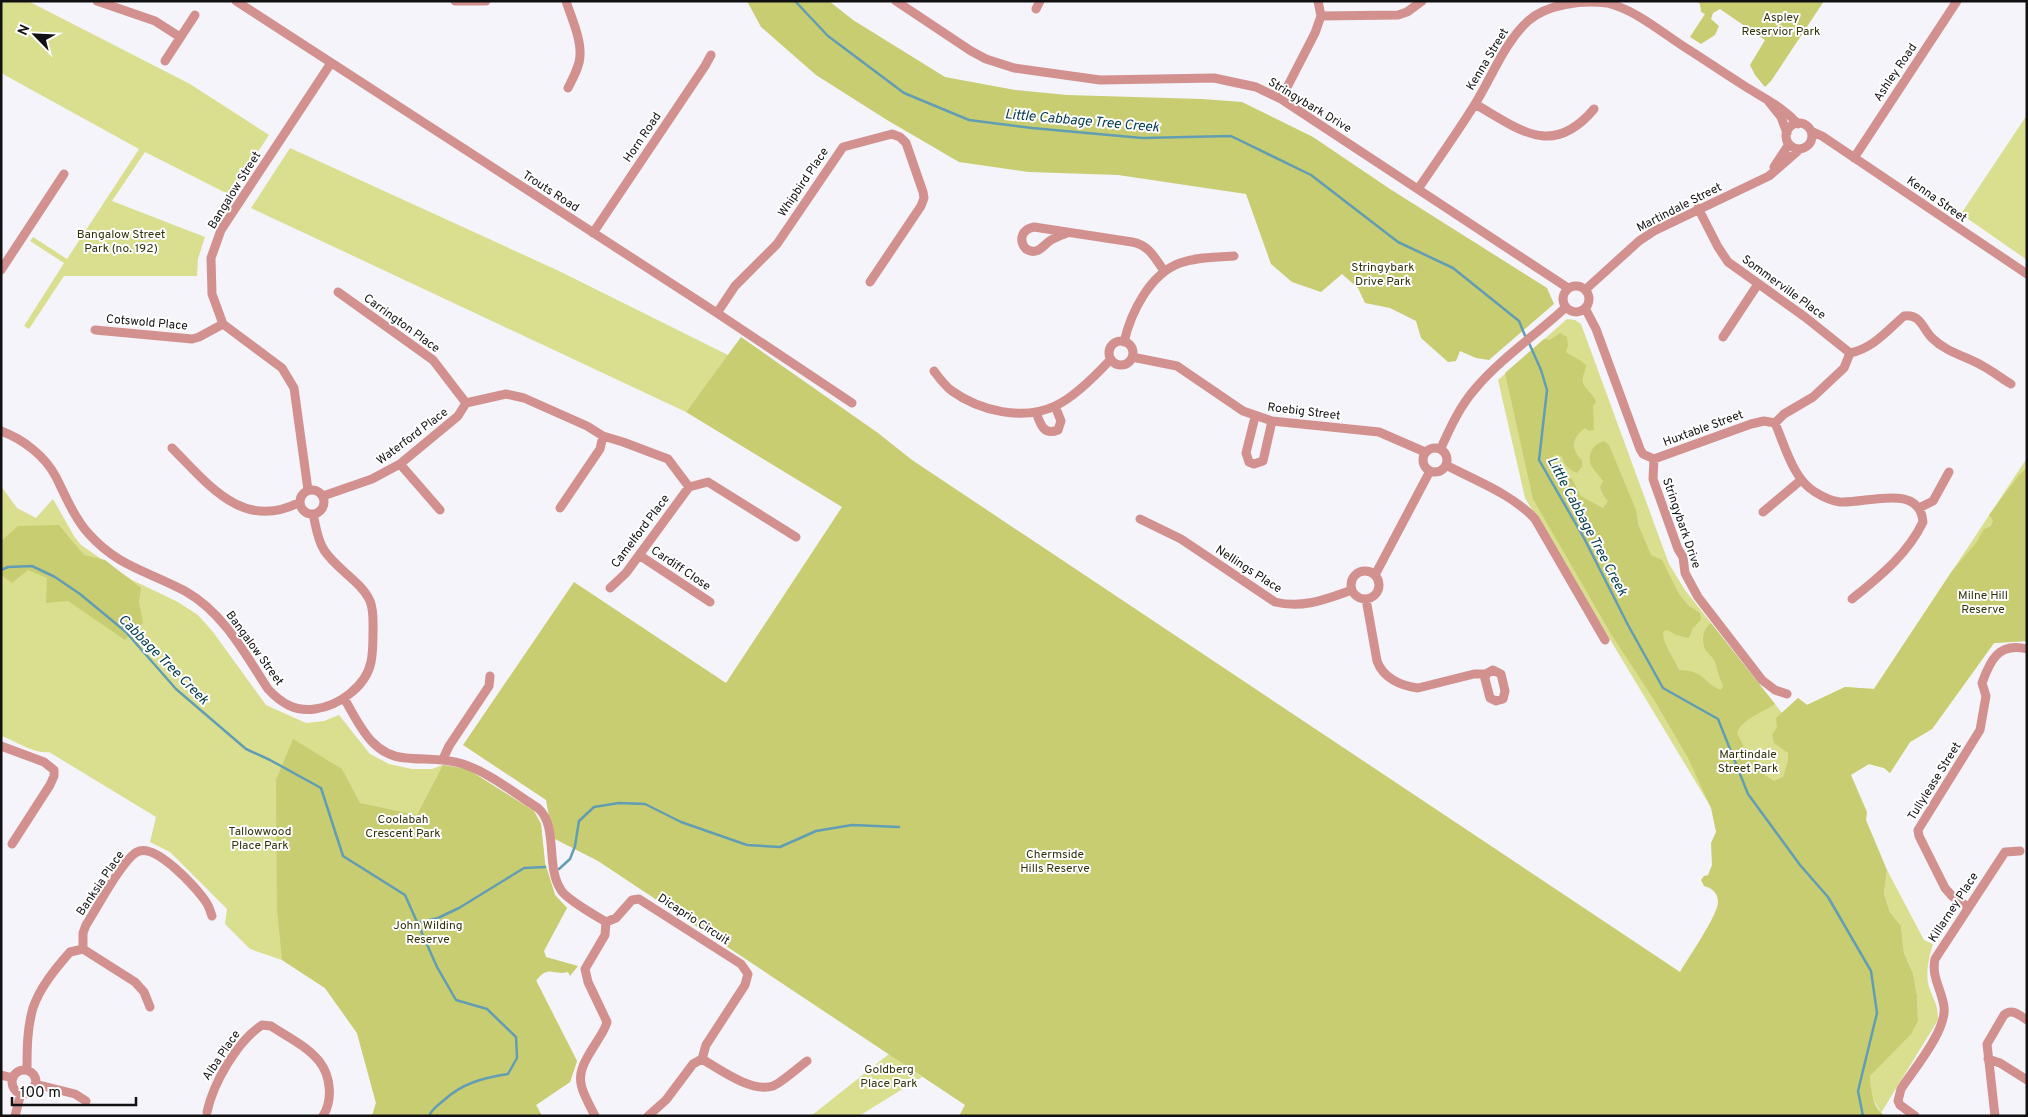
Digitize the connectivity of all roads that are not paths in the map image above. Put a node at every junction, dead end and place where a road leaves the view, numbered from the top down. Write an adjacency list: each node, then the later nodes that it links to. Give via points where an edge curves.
1 (97, 1): 11 (street)
2 (125, 1): 11 (street)
3 (236, 1): 17 (street, Trouts Road)
4 (486, 1): 10 (street)
5 (566, 1): 18 (street, via 580,54)
6 (896, 1): 19 (street, Stringybark Drive, via 971,51 1014,68 1100,80 1214,78 1256,87)
7 (1318, 1): 13 (street)
8 (1422, 1): 13 (street, via 1398,15)
9 (1957, 1): 30 (street, Ashley Road)
10 (460, 2)
11 (120, 10): 14 (street, via 155,21)
12 (195, 15): 14 (street)
13 (1321, 16): 19 (street)
14 (180, 37): 16 (street)
15 (711, 55): 35 (street, Horn Road)
16 (165, 61)
17 (331, 63): 35 (street, Trouts Road); 49 (street, Bangalow Street, via 221,230 214,246 212,294)
18 (568, 88)
19 (1281, 99): 33 (street, Stringybark Drive)
20 (1769, 102): 21 (street, Kenna Street, via 1634,14 1607,3 1592,2 1544,11 1528,21 1510,43); 23 (street, Kenna Street, via 1787,111); 25 (street, Kenna Street, via 1781,117)
21 (1475, 104): 22 (street, via 1521,130 1541,136 1572,130); 33 (street, Kenna Street)
22 (1594, 109)
23 (1798, 124): 24 (street, Kenna Street, via 1806,125); 25 (street)
24 (1811, 131): 26 (street); 28 (street, Kenna Street)
25 (1787, 133): 27 (street, Kenna Street)
26 (1810, 143): 28 (street); 29 (street)
27 (1789, 144): 29 (street); 32 (street)
28 (1833, 144): 30 (street, Kenna Street)
29 (1800, 149): 32 (street, Martindale Street)
30 (1854, 158): 40 (street, Kenna Street)
31 (64, 174): 38 (street)
32 (1769, 176): 34 (street, Martindale Street)
33 (1418, 189): 43 (street, Stringybark Drive)
34 (1698, 208): 42 (street, Sommerville Place, via 1728,262); 44 (street, Martindale Street, via 1639,241)
35 (592, 233): 48 (street, Trouts Road)
36 (1067, 234): 36 (street, via 1054,238 1035,252 1026,249 1022,243 1022,235 1029,228); 39 (street, via 1140,243)
37 (1234, 256): 39 (street, via 1179,263)
38 (1, 270)
39 (1164, 272): 52 (street, via 1136,308)
40 (2027, 274)
41 (870, 282): 48 (street, Whipbird Place, via 924,198 906,143 892,134 843,146 777,244 735,286)
42 (1758, 284): 51 (street); 53 (street, Sommerville Place)
43 (1568, 288): 44 (street, Stringybark Drive, via 1578,286); 46 (street, via 1563,295)
44 (1585, 290): 47 (street, via 1588,297)
45 (338, 292): 58 (street, Carrington Place, via 433,360)
46 (1566, 307): 47 (street, via 1573,311); 68 (street, via 1474,389)
47 (1585, 308): 70 (street, via 1596,329 1640,449)
48 (717, 313): 59 (street, Trouts Road)
49 (223, 324): 50 (street, Cotswold Place, via 192,339); 77 (street, via 282,368 294,388)
50 (95, 330)
51 (1723, 337)
52 (1124, 342): 54 (street, via 1130,346); 55 (street, via 1113,345)
53 (1850, 353): 57 (street, via 1868,347 1904,316 1910,315 1916,317 1942,346 1980,364); 64 (street, via 1844,368 1813,397)
54 (1132, 357): 55 (street, Roebig Street, via 1123,365); 62 (street, Roebig Street, via 1177,366)
55 (1112, 359): 60 (street)
56 (934, 371): 61 (street, via 951,391 975,403 1002,412)
57 (2011, 384)
58 (466, 403): 66 (street, via 506,394 524,398 588,426); 71 (street, Waterford Place, via 458,416)
59 (852, 404)
60 (1055, 406): 61 (street); 61 (street, via 1061,421 1054,432 1044,429)
61 (1036, 412)
62 (1254, 417): 63 (street, Roebig Street); 63 (street, via 1246,453 1249,462 1254,464 1263,461)
63 (1272, 422): 69 (street, Roebig Street, via 1369,430)
64 (1775, 423): 70 (street, Huxtable Street, via 1751,424); 75 (street)
65 (1, 430): 99 (street, Bangalow Street, via 32,448 43,460 86,531 110,553 132,568 185,591 216,615 268,689 281,702 294,708 311,709)
66 (603, 436): 76 (street, via 668,459); 80 (street, via 600,449)
67 (172, 448): 79 (street, via 232,504 259,512 286,508)
68 (1441, 448): 69 (street, via 1430,448); 72 (street, via 1446,454)
69 (1425, 452): 73 (street, via 1423,461)
70 (1654, 459): 98 (street, Stringybark Drive, via 1653,479 1683,557 1685,573 1694,589 1762,680)
71 (400, 464): 78 (street, Waterford Place, via 378,477); 82 (street)
72 (1446, 465): 73 (street, via 1439,471); 94 (street, via 1514,501 1535,519)
73 (1430, 471): 88 (street)
74 (1949, 472): 81 (street, via 1933,501)
75 (1801, 480): 81 (street, via 1825,498 1839,502 1897,498 1913,502); 83 (street)
76 (689, 487): 86 (street, via 708,482); 87 (street, Camelford Place)
77 (308, 490): 78 (street, via 318,491); 79 (street)
78 (323, 496): 84 (street, via 323,508)
79 (300, 502): 84 (street, via 306,512)
80 (560, 508)
81 (1919, 508): 92 (street, via 1922,522 1908,548)
82 (440, 510)
83 (1763, 512)
84 (313, 514): 99 (street, Bangalow Street, via 324,550 363,591 373,611 370,667 360,683)
85 (1140, 519): 90 (street, Nellings Place, via 1181,539 1275,602 1288,605 1313,603)
86 (796, 537)
87 (639, 555): 89 (street, Camelford Place); 93 (street, Cardiff Close)
88 (1375, 575): 90 (street, via 1368,571 1359,572 1351,582); 91 (street, via 1379,584 1377,592)
89 (610, 588)
90 (1352, 590): 91 (street, via 1358,597)
91 (1366, 599): 96 (street, via 1377,662 1393,680 1418,688)
92 (1852, 599)
93 (710, 602)
94 (1605, 640)
95 (2027, 649): 104 (street, Tullylease Street, via 2010,648 1997,654 1990,663 1982,683 1986,696 1980,730 1918,830 1946,888)
96 (1486, 674)
97 (490, 676): 101 (street, via 489,686)
98 (1787, 694)
99 (344, 698): 101 (street, via 367,738 385,752 404,758)
100 (1, 746): 102 (street, via 44,762 54,770 50,785)
101 (443, 760): 106 (street, via 478,770 543,812 548,825 551,864 561,892)
102 (12, 844)
103 (2020, 851): 104 (street, Killarney Place, via 2005,852)
104 (1968, 907): 125 (street, Killarney Place, via 1936,959 1935,978 1944,1008 1942,1025 1901,1089 1898,1101 1902,1108)
105 (212, 916): 107 (street, Banksia Place, via 206,902 171,865 144,850 137,852 123,868 86,926)
106 (606, 922): 110 (street, Dicaprio Circuit, via 616,918 632,900 639,899 745,969 748,974 745,985 706,1045); 123 (street, via 605,935 585,969 607,1022 583,1064 579,1078)
107 (83, 950): 108 (street, via 135,982 144,992); 113 (street, via 70,952 38,998 27,1042)
108 (150, 1007)
109 (2027, 1020): 111 (street, via 2014,1012 2004,1015 1987,1041)
110 (702, 1059): 112 (street, via 742,1082 759,1087 773,1086); 124 (street, Dicaprio Circuit, via 693,1064 666,1100)
111 (1988, 1059): 116 (street); 126 (street)
112 (807, 1061)
113 (27, 1070): 115 (street, via 18,1072); 117 (street, via 34,1076)
114 (1, 1076): 115 (street)
115 (13, 1078): 118 (street, via 13,1087)
116 (2027, 1080)
117 (35, 1084): 118 (street, via 30,1092); 119 (street, via 74,1094)
118 (21, 1093): 121 (street)
119 (86, 1101)
120 (207, 1112): 122 (street, Alba Place, via 210,1094 240,1045 262,1025 271,1026 319,1061 327,1077 330,1094)
121 (15, 1116)
122 (323, 1116)
123 (595, 1116)
124 (648, 1116)
125 (1915, 1116)
126 (1995, 1116)

